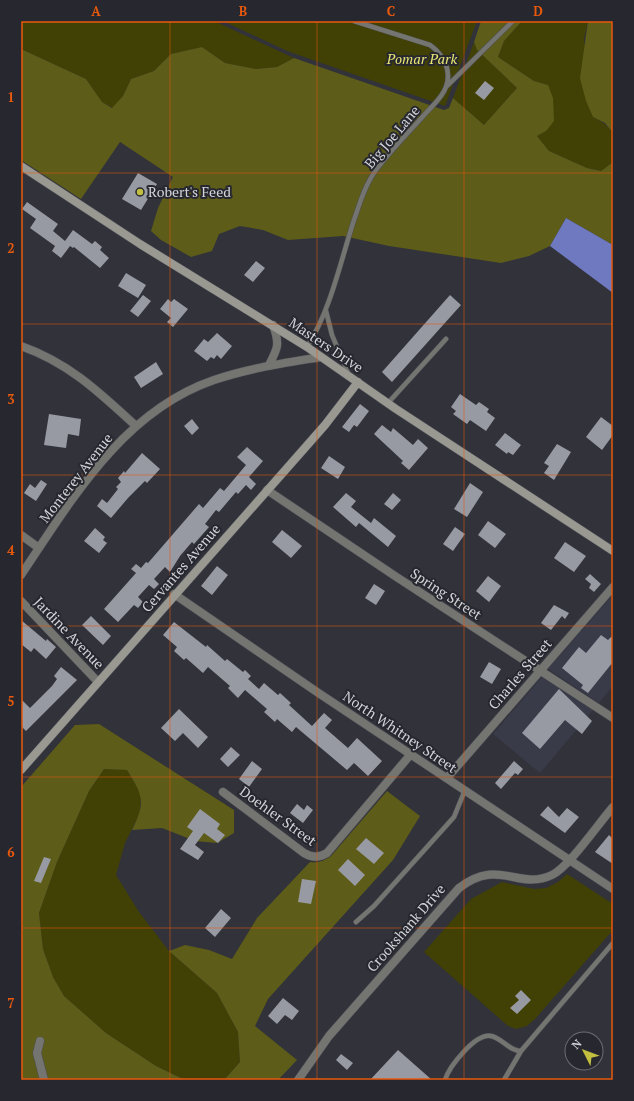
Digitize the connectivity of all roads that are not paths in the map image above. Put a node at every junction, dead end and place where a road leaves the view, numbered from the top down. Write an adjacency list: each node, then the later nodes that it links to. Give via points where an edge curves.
1 (354, 21): 3 (lane, via 435,48 446,66)
2 (513, 21): 3 (lane, Big Joe Lane)
3 (446, 87): 5 (lane, Big Joe Lane, via 441,96 387,155 368,185 346,244)
4 (21, 166): 6 (street, Masters Drive, via 140,244)
5 (326, 310): 9 (lane, Big Joe Lane); 12 (lane, via 332,335)
6 (273, 325): 9 (street, Masters Drive); 11 (street, via 278,340 277,350)
7 (446, 339): 14 (lane)
8 (21, 346): 15 (street, via 70,369)
9 (307, 347): 10 (street, Masters Drive)
10 (321, 356): 11 (street, Monterey Avenue); 12 (street, Masters Drive)
11 (269, 365): 15 (street, Monterey Avenue, via 236,373 188,391)
12 (348, 375): 13 (street, Masters Drive)
13 (358, 382): 14 (street, Masters Drive); 16 (street, Cervantes Avenue, via 325,425)
14 (388, 403): 19 (street, Masters Drive)
15 (136, 426): 18 (street, Monterey Avenue, via 79,490)
16 (267, 490): 22 (street, Cervantes Avenue); 24 (street, Spring Street)
17 (21, 535): 18 (street)
18 (39, 548): 20 (street, Monterey Avenue)
19 (613, 551)
20 (21, 575)
21 (613, 587): 24 (street, Charles Street)
22 (174, 594): 25 (street, Cervantes Avenue); 27 (street, North Whitney Street)
23 (21, 601): 25 (street, Jardine Avenue)
24 (540, 670): 26 (street, Spring Street); 29 (street, Charles Street)
25 (98, 682): 28 (street, Cervantes Avenue)
26 (613, 718)
27 (411, 754): 29 (street, North Whitney Street); 31 (street, Doehler Street, via 327,853 319,857 304,853)
28 (21, 770)
29 (447, 778): 30 (street, North Whitney Street)
30 (465, 790): 33 (street, North Whitney Street); 35 (lane, via 454,817 374,906)
31 (223, 792)
32 (613, 807): 33 (street, Crookshank Drive)
33 (569, 860): 34 (street, North Whitney Street); 40 (street, Crookshank Drive, via 546,878 528,879 494,873 471,879 459,888 329,1036)
34 (613, 889)
35 (356, 922)
36 (613, 943): 38 (lane)
37 (40, 1041): 39 (street, via 37,1053)
38 (521, 1051): 41 (lane, via 516,1051 492,1036 475,1040 447,1073); 42 (lane)
39 (44, 1080)
40 (298, 1080)
41 (446, 1080)
42 (504, 1080)

